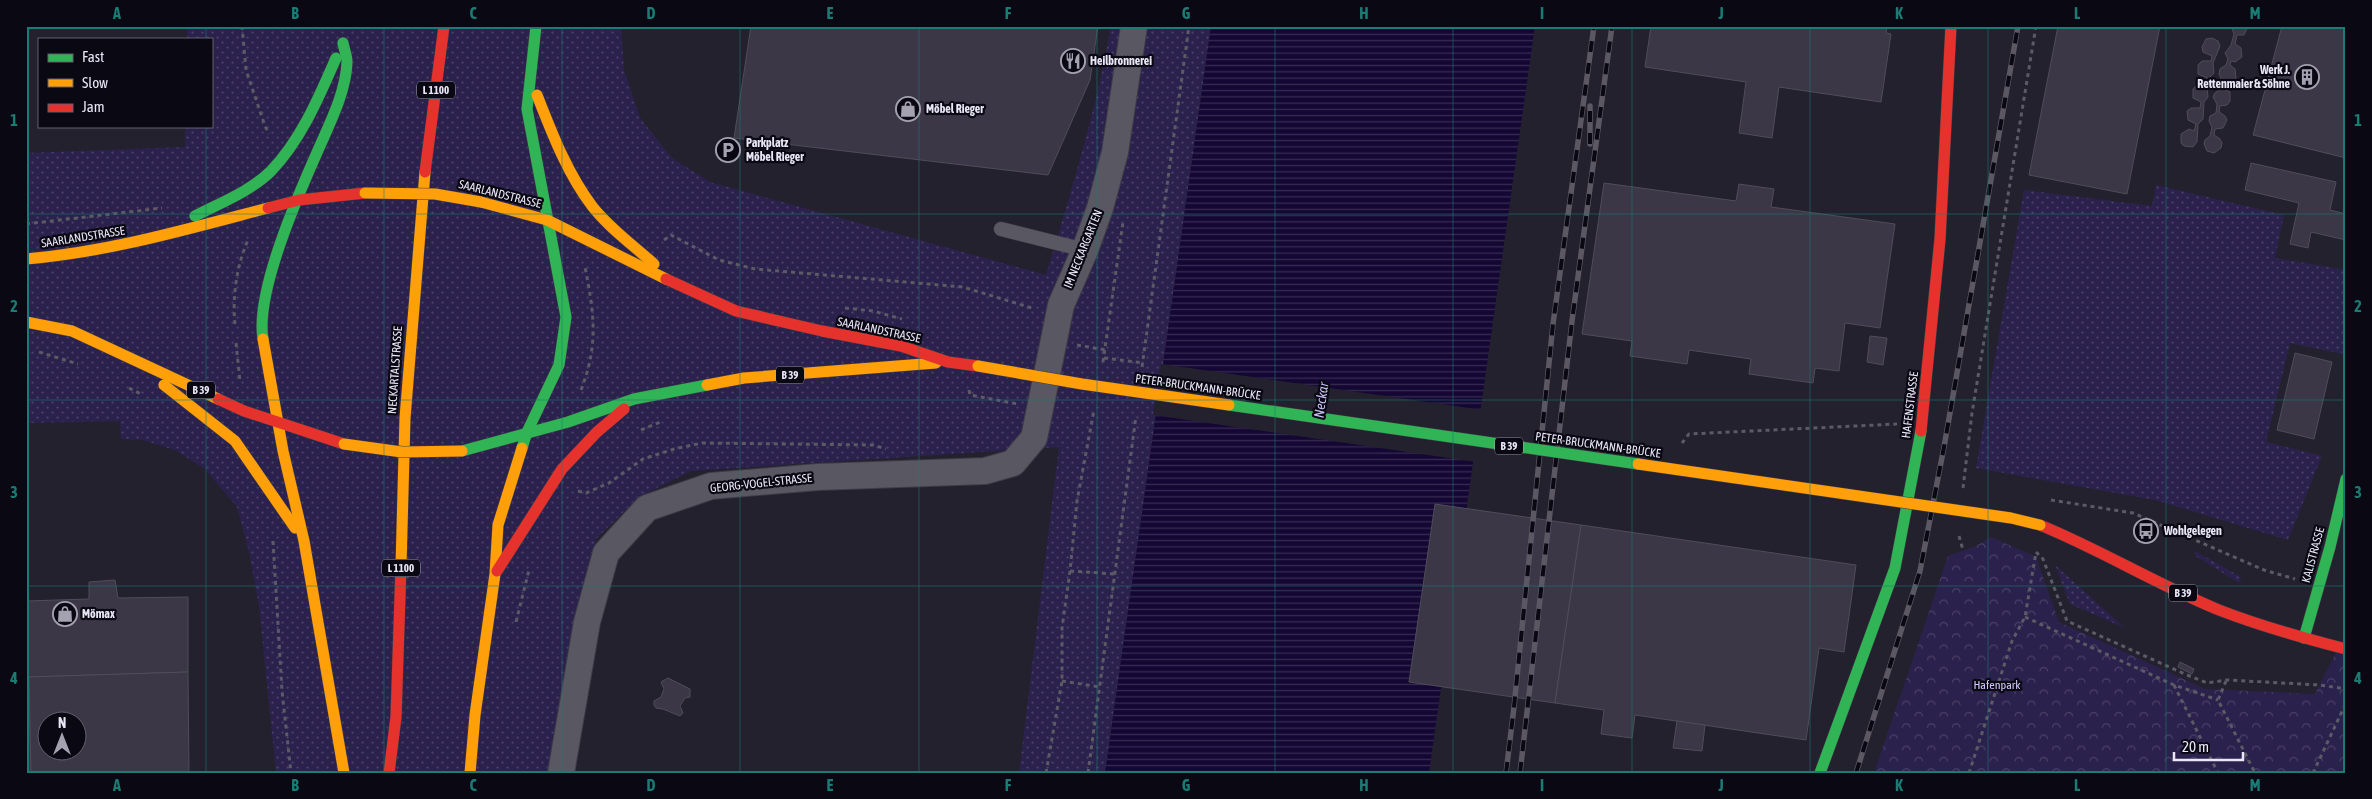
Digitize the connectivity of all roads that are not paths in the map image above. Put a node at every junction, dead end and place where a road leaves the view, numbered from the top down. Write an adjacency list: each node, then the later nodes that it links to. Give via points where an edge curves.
1 (444, 26): 26 (main road, NECKARTALSTRASSE / L 1100, via 419,230 406,408)
2 (536, 26): 5 (main road)
3 (1134, 26): 10 (street, IM NECKARGARTEN, via 1115,152)
4 (1951, 26): 32 (main road, HAFENSTRASSE, via 1940,239 1923,423 1895,568)
5 (531, 79): 7 (main road, via 527,109); 12 (main road, via 552,131 586,197 610,225)
6 (299, 200): 7 (main road, SAARLANDSTRASSE / B 39, bridge, via 365,193 435,194 460,197); 9 (main road, SAARLANDSTRASSE / B 39); 9 (main road, via 338,104 347,60 344,39 305,126 270,172 222,203); 18 (main road, via 269,277 261,328)
7 (547, 220): 12 (main road, SAARLANDSTRASSE / B 39); 19 (main road, via 566,317 559,365)
8 (1001, 229): 10 (lane)
9 (144, 241): 11 (main road, SAARLANDSTRASSE / B 39, via 72,255)
10 (1085, 250): 20 (street, IM NECKARGARTEN, via 1060,305 1034,438)
11 (26, 259)
12 (678, 285): 15 (main road, SAARLANDSTRASSE / B 39, via 736,311 901,346)
13 (26, 322): 14 (main road, SAARLANDSTRASSE / B 39, via 72,331)
14 (125, 354): 18 (main road, SAARLANDSTRASSE / B 39, via 244,412); 22 (main road, via 235,441)
15 (948, 362): 16 (main road, SAARLANDSTRASSE / B 39); 17 (main road, SAARLANDSTRASSE / B 39, via 744,378)
16 (978, 366): 24 (main road, PETER-BRUCKMANN-BRÜCKE / B 39, bridge, via 1082,384 2001,517 2040,525 2202,602)
17 (634, 399): 19 (main road, SAARLANDSTRASSE / B 39, via 568,422); 23 (main road, via 562,469)
18 (278, 422): 19 (main road, SAARLANDSTRASSE / B 39, bridge, via 344,444 402,452 462,451); 22 (main road)
19 (527, 432): 23 (main road, via 498,525)
20 (1013, 463): 31 (street, GEORG-VOGEL-STRASSE, via 984,472 818,477 711,486 647,508 606,553 587,622)
21 (2346, 479): 24 (main road, KALISTRASSE)
22 (304, 541): 27 (main road)
23 (495, 574): 30 (main road)
24 (2304, 638): 25 (main road, B 39)
25 (2342, 648)
26 (396, 717): 28 (main road, NECKARTALSTRASSE / L 1100); 29 (main road, NECKARTALSTRASSE / L 1100)
27 (344, 773)
28 (389, 773)
29 (401, 773)
30 (470, 773)
31 (561, 773)
32 (1820, 773)

